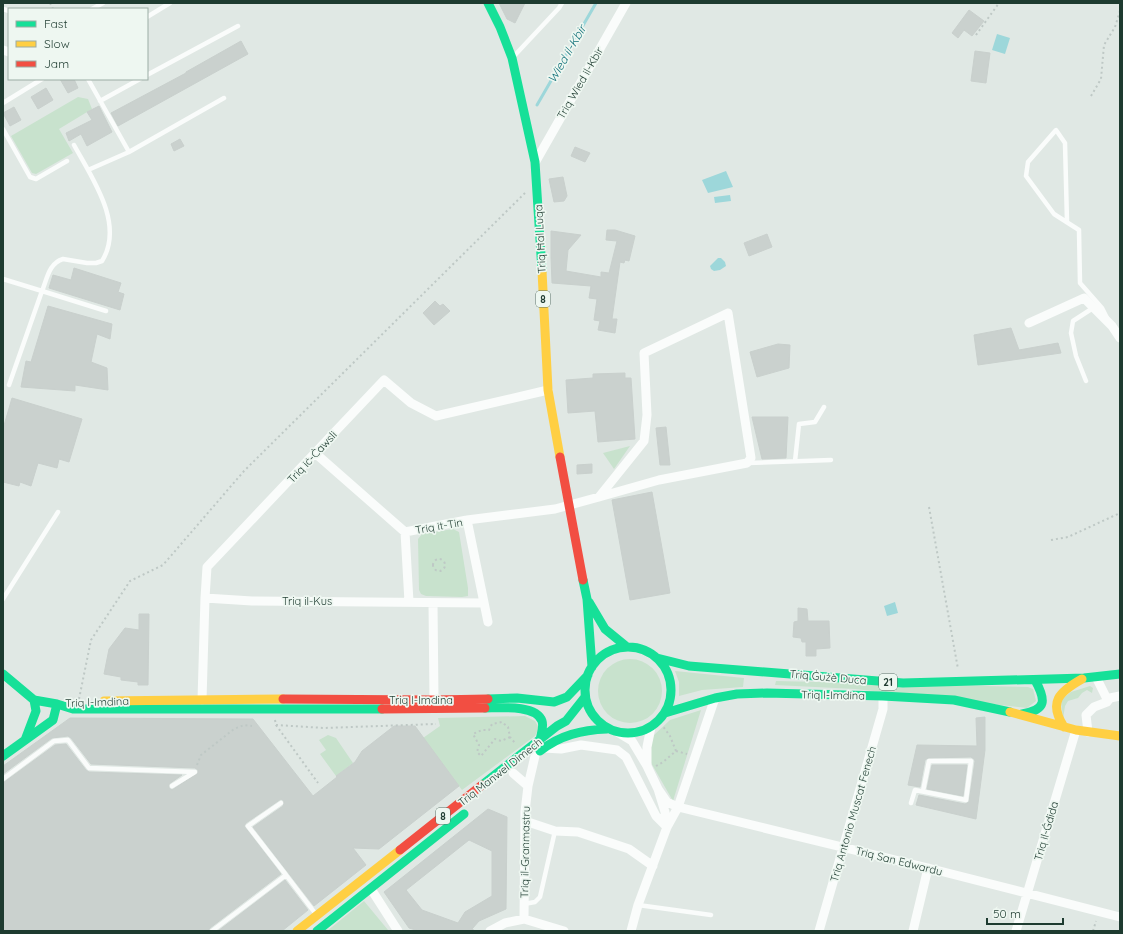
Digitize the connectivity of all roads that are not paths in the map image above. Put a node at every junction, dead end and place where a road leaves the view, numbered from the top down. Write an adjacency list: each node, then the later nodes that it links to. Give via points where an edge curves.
1 (103, 3): 6 (lane)
2 (170, 3): 7 (lane)
3 (488, 3): 9 (main road, Triq Ħal Luqa / 8)
4 (562, 3): 9 (lane)
5 (626, 3): 21 (street, Triq Wied il-Kbir)
6 (94, 8)
7 (148, 16)
8 (238, 26): 10 (lane)
9 (512, 58): 21 (main road, Triq Ħal Luqa / 8)
10 (148, 74)
11 (40, 80): 16 (lane)
12 (89, 80): 15 (lane)
13 (138, 80): 15 (lane)
14 (224, 98): 19 (lane)
15 (100, 102): 19 (lane)
16 (3, 103)
17 (3, 128): 20 (lane, via 30,177 36,179)
18 (74, 145): 22 (lane)
19 (129, 152): 22 (lane)
20 (68, 162)
21 (535, 162): 33 (main road, Triq Ħal Luqa / 8)
22 (88, 170): 25 (lane, via 106,206 111,234 106,254 102,261 96,263 59,260 50,268)
23 (1067, 222): 23 (lane, via 1054,214 1026,176 1028,162 1056,130 1065,143); 29 (lane, via 1079,230 1080,284 1102,308)
24 (3, 279): 25 (lane)
25 (42, 291): 27 (lane); 32 (lane)
26 (1093, 308): 28 (street, via 1084,298); 29 (street); 31 (lane, via 1073,321 1071,333 1076,356)
27 (106, 311)
28 (1029, 323)
29 (1112, 326): 30 (street)
30 (1120, 338)
31 (1086, 381)
32 (9, 385)
33 (548, 390): 35 (street, Triq iċ-Ċawsli, via 436,416 411,403 384,380); 40 (main road, Triq Ħal Luqa / 8)
34 (824, 407): 37 (lane, via 814,422 799,424)
35 (315, 453): 43 (street, Triq it-Tin); 44 (street, Triq iċ-Ċawsli, via 207,567)
36 (831, 460): 37 (lane)
37 (796, 461): 38 (lane)
38 (747, 463): 39 (street, Triq it-Tin, via 659,480); 39 (street, via 751,458 728,313 644,353 647,415 644,441)
39 (599, 497): 40 (street, Triq it-Tin)
40 (568, 506): 42 (street, Triq it-Tin); 46 (main road, Triq Ħal Luqa / 8)
41 (58, 512): 45 (lane)
42 (467, 520): 43 (street, Triq it-Tin); 49 (street)
43 (405, 532): 47 (street)
44 (205, 598): 47 (street, Triq il-Kus, via 252,601); 65 (street, Triq iċ-Ċawsli)
45 (3, 599)
46 (587, 599): 51 (main road, Triq Ħal Luqa / 8, via 605,628); 53 (main road, Triq Ħal Luqa / 8)
47 (409, 602): 48 (street, Triq il-Kus)
48 (433, 603): 49 (street, Triq il-Kus); 66 (street)
49 (484, 603): 50 (street)
50 (488, 622)
51 (627, 647): 52 (main road, 8, via 638,648); 53 (main road, 8, via 613,650 600,657)
52 (657, 658): 58 (main road, Triq Ġużè Duca / 21, via 689,666 903,683); 68 (main road, 8, via 666,670 671,684 671,699)
53 (590, 671): 61 (main road, 8, via 584,690); 66 (main road, Triq l-Imdina, via 567,697 554,702 517,698)
54 (3, 674): 64 (main road)
55 (1120, 674): 56 (main road, Triq Ġużè Duca / 21)
56 (1096, 677): 57 (main road, Triq Ġużè Duca / 21); 63 (street, via 1104,693)
57 (1084, 678): 58 (main road, Triq Ġużè Duca / 21); 71 (main road, via 1068,686 1056,701 1056,713)
58 (1035, 680): 69 (main road, via 1042,691 1042,704 1039,710)
59 (883, 696): 62 (main road, Triq l-Imdina / 21, via 767,693); 69 (main road, Triq l-Imdina / 21, via 954,700); 95 (street, Triq Antonio Muscat Fenech, via 883,709)
60 (1120, 696): 63 (street)
61 (585, 697): 72 (main road, 8, via 596,719); 78 (main road, Triq Manwel Dimech / 8, via 566,721)
62 (715, 698): 68 (main road, Triq l-Imdina / 21); 91 (street)
63 (1110, 698): 75 (street, via 1086,715)
64 (34, 700): 67 (main road); 77 (main road, via 36,711)
65 (202, 700): 66 (main road, Triq l-Imdina); 67 (main road, Triq l-Imdina)
66 (434, 700)
67 (57, 704): 77 (main road, via 53,720); 78 (main road, Triq l-Imdina, via 72,709 520,708 538,715 543,721)
68 (665, 713): 70 (main road, 8)
69 (1022, 714): 71 (main road, Triq l-Imdina / 21)
70 (651, 727): 74 (main road, 8, via 629,734); 81 (street, via 647,747)
71 (1064, 727): 73 (main road, Triq l-Imdina / 21)
72 (607, 728): 74 (main road, 8); 78 (main road, Triq Manwel Dimech / 8, via 574,732)
73 (1076, 730): 75 (main road, Triq l-Imdina / 21); 100 (street, Triq il-Ġdida)
74 (618, 732): 81 (street, via 632,741)
75 (1088, 732): 76 (main road, Triq l-Imdina / 21)
76 (1120, 736)
77 (25, 740): 79 (main road)
78 (542, 744): 80 (main road, Triq Manwel Dimech / 8); 93 (street, via 561,749 581,745 617,750 626,757 656,816); 104 (main road, Triq Manwel Dimech / 8, via 524,753)
79 (3, 756)
80 (535, 756): 82 (main road, Triq Manwel Dimech / 8); 85 (street, Triq il-Granmastru)
81 (648, 768): 86 (street)
82 (516, 771): 85 (street)
83 (3, 779): 84 (lane, via 54,741 68,740 89,768 195,772)
84 (172, 786)
85 (528, 786): 92 (street, Triq il-Granmastru)
86 (658, 789): 91 (street, via 667,802); 93 (street)
87 (922, 791): 87 (lane, via 929,761 971,761 966,800); 89 (lane, via 915,790)
88 (280, 803): 98 (lane, via 248,826)
89 (911, 803)
90 (472, 807): 99 (main road, Triq Manwel Dimech / 8)
91 (678, 807): 93 (street); 95 (street, Triq San Edwardu)
92 (525, 821): 94 (street); 101 (street, Triq il-Granmastru)
93 (667, 827): 96 (street)
94 (555, 831): 96 (street, via 578,832 629,849); 101 (lane, via 540,897 535,902)
95 (843, 847): 97 (street, Triq San Edwardu); 114 (street, Triq Antonio Muscat Fenech)
96 (653, 866): 102 (street)
97 (928, 868): 100 (street, Triq San Edwardu); 115 (street)
98 (286, 875): 104 (lane); 107 (lane)
99 (371, 889): 109 (main road, Triq Manwel Dimech / 8); 110 (street)
100 (1028, 894): 105 (street, Triq San Edwardu); 116 (street, Triq il-Ġdida)
101 (524, 904): 106 (street, Triq il-Granmastru)
102 (638, 905): 103 (lane); 113 (street)
103 (710, 915)
104 (316, 916): 108 (main road, Triq Manwel Dimech / 8)
105 (1120, 917)
106 (524, 919): 111 (street, via 505,922); 112 (street)
107 (212, 931)
108 (297, 931)
109 (317, 931)
110 (398, 931)
111 (490, 931)
112 (564, 931)
113 (631, 931)
114 (819, 931)
115 (913, 931)
116 (1016, 931)

